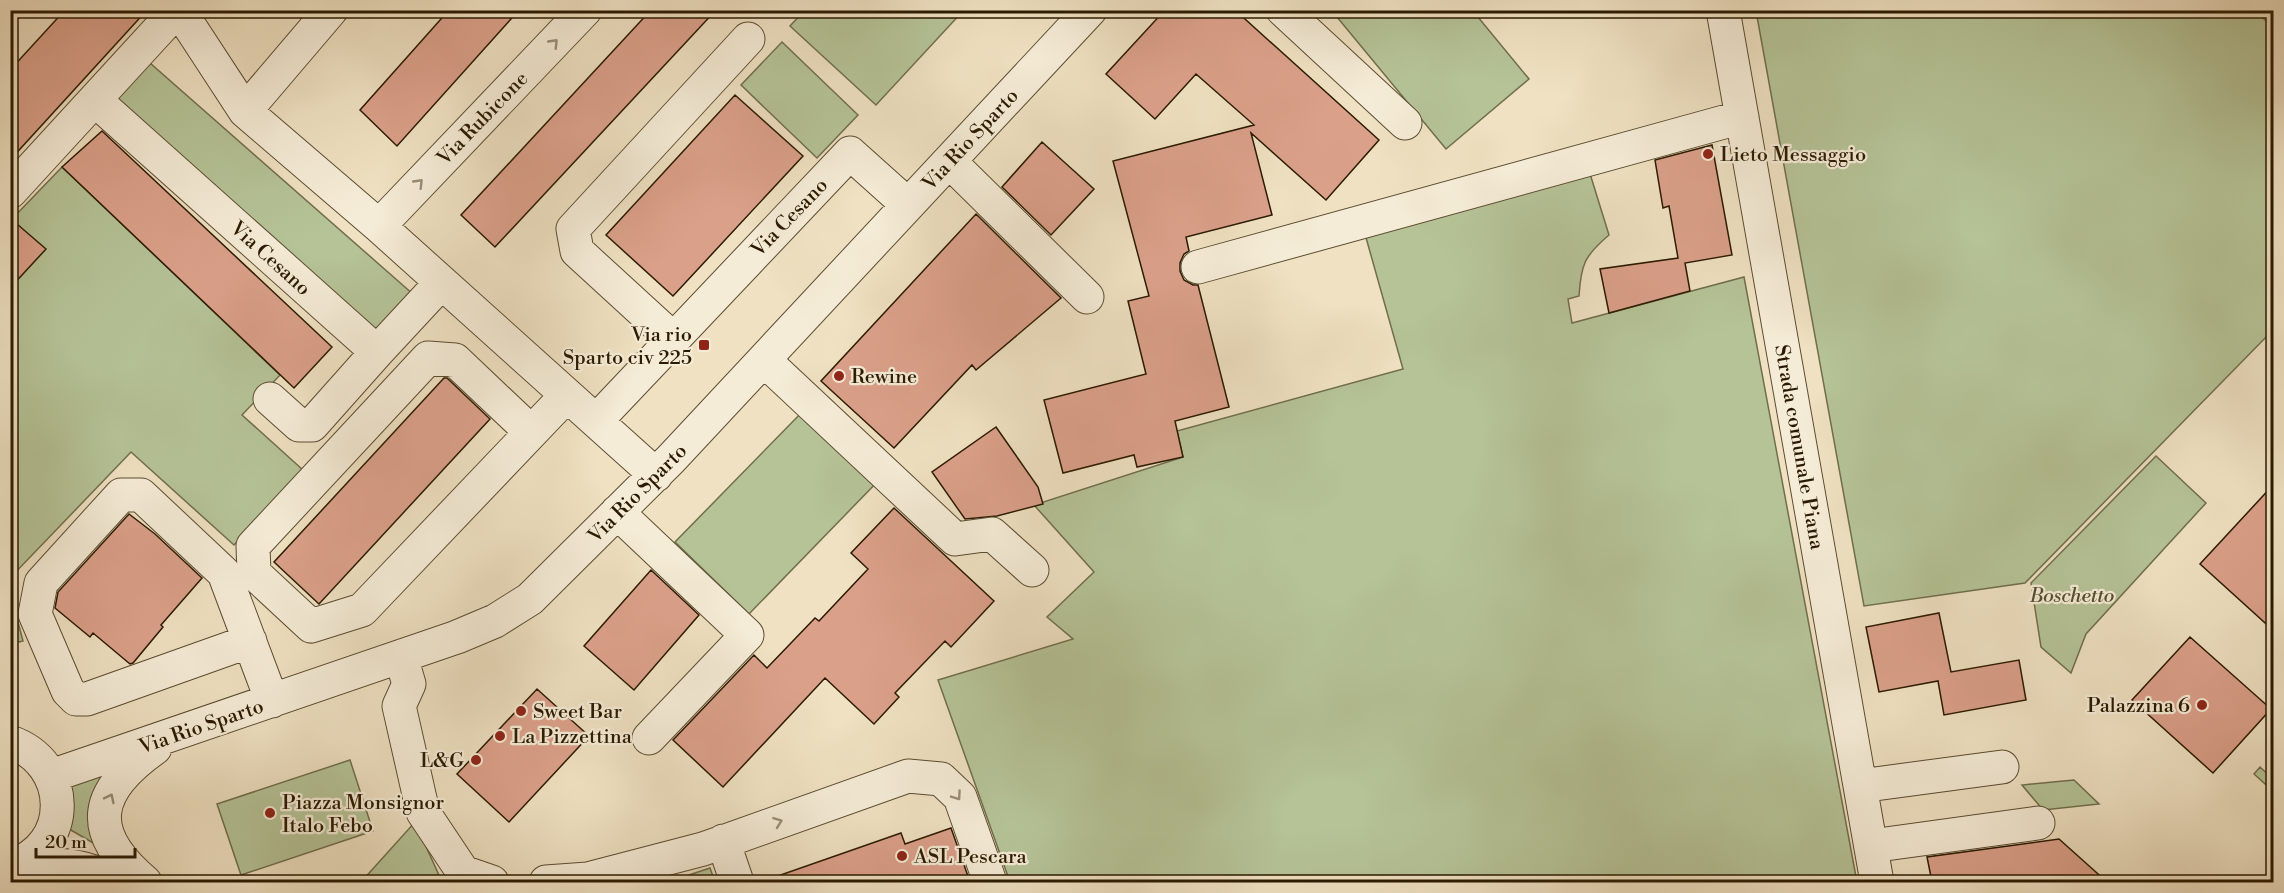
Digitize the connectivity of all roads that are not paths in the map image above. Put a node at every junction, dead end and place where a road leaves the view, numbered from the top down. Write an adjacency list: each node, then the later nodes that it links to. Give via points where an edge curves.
1 (178, 10): 8 (street); 9 (street)
2 (330, 10): 9 (street)
3 (585, 10): 15 (street, Via Rubicone, one-way to 3)
4 (1090, 10): 12 (street, Via Rio Sparto)
5 (1283, 10): 11 (street)
6 (1724, 10): 10 (street, Strada comunale Piana)
7 (748, 39): 19 (street, via 573,229 577,251)
8 (95, 100): 13 (street); 20 (street, Via Cesano)
9 (245, 111): 15 (street)
10 (1742, 117): 16 (street); 37 (street, Strada comunale Piana)
11 (1405, 123)
12 (949, 161): 14 (street, Via Rio Sparto); 18 (street)
13 (10, 192)
14 (908, 205): 19 (street, Via Cesano, via 850,153); 21 (street, Via Rio Sparto)
15 (379, 226): 17 (street)
16 (1198, 267)
17 (441, 283): 20 (street); 22 (street)
18 (1087, 297)
19 (673, 339): 24 (street, Via Cesano)
20 (377, 352): 23 (street, via 312,425 299,425)
21 (764, 360): 26 (street, Via Rio Sparto); 28 (street, via 955,538 992,534)
22 (567, 395): 24 (street); 25 (street)
23 (270, 399)
24 (596, 421): 26 (street)
25 (531, 432): 25 (street, via 362,610 311,626 254,573 253,546 428,358 455,360)
26 (656, 475): 27 (street, Via Rio Sparto)
27 (617, 512): 30 (street, Via Rio Sparto, via 530,599 495,621); 33 (street, via 747,635)
28 (1032, 570)
29 (249, 641): 29 (street, via 224,573 141,495 121,495 41,583 35,614 68,690 76,699 87,699); 31 (street)
30 (386, 662): 31 (street, Via Rio Sparto); 47 (street, via 410,684 399,706 423,812 463,872)
31 (272, 701): 32 (street, Via Rio Sparto)
32 (171, 736): 36 (street, Via Rio Sparto); 46 (street, one-way to 32, via 118,856 107,836 104,812 123,777 138,760)
33 (650, 738)
34 (10, 742): 36 (street, via 34,754)
35 (2002, 767): 37 (street)
36 (51, 776): 39 (street, via 58,807)
37 (1860, 786): 41 (street, Strada comunale Piana)
38 (2038, 823): 41 (street)
39 (50, 836): 42 (street, via 36,853); 45 (street)
40 (723, 841): 48 (street, via 588,879); 49 (street); 50 (street, one-way to 50, via 908,776 941,778 960,797)
41 (1870, 846): 51 (street, Strada comunale Piana)
42 (10, 866)
43 (28, 882): 44 (street, via 40,868 68,865)
44 (122, 882)
45 (135, 882)
46 (145, 882)
47 (492, 882)
48 (546, 882)
49 (737, 882)
50 (990, 882)
51 (1877, 882)

